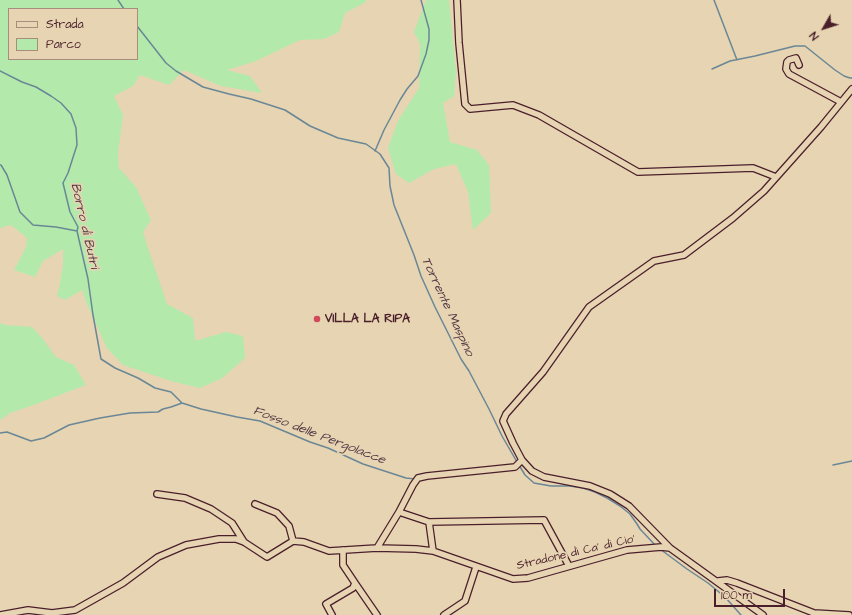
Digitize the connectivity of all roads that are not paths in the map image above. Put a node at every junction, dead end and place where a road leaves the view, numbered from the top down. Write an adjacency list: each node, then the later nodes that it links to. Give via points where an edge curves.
1 (456, 0): 5 (street, via 465,104 470,109 513,105 539,116 638,172 753,168)
2 (799, 65): 4 (street, via 796,58 789,60 786,69 789,74)
3 (852, 89): 4 (street)
4 (841, 102): 5 (street)
5 (776, 177): 6 (street, via 733,218 684,255 654,261 589,307 543,372 506,414 503,422)
6 (522, 460): 9 (street, via 515,467 418,478); 14 (street, via 532,471 544,477 590,486 617,498 630,506)
7 (157, 494): 12 (street, via 185,498 211,509 232,523)
8 (255, 504): 11 (street, via 276,513 289,526)
9 (399, 512): 10 (street); 13 (street)
10 (429, 522): 16 (street); 17 (street, via 544,520)
11 (293, 541): 12 (street, via 267,557); 15 (street, Stradone di Ca' di Cio', via 329,551)
12 (244, 542): 22 (street, via 236,539 219,539 186,546 158,557 122,583 75,610 52,613 28,610)
13 (376, 548): 15 (street, Stradone di Ca' di Cio'); 16 (street, Stradone di Ca' di Cio')
14 (670, 548): 17 (street, Stradone di Ca' di Cio', via 627,550); 19 (street)
15 (343, 550): 20 (street, via 343,565)
16 (433, 551): 18 (street, Stradone di Ca' di Cio')
17 (569, 566): 18 (street, Stradone di Ca' di Cio', via 528,578 513,579)
18 (476, 567): 21 (street, via 465,601)
19 (718, 582): 25 (street); 26 (street, via 737,582 814,613)
20 (355, 583): 23 (street, via 353,588 326,604); 24 (street)
21 (447, 614)
22 (0, 615)
23 (332, 615)
24 (377, 615)
25 (763, 615)
26 (849, 615)

